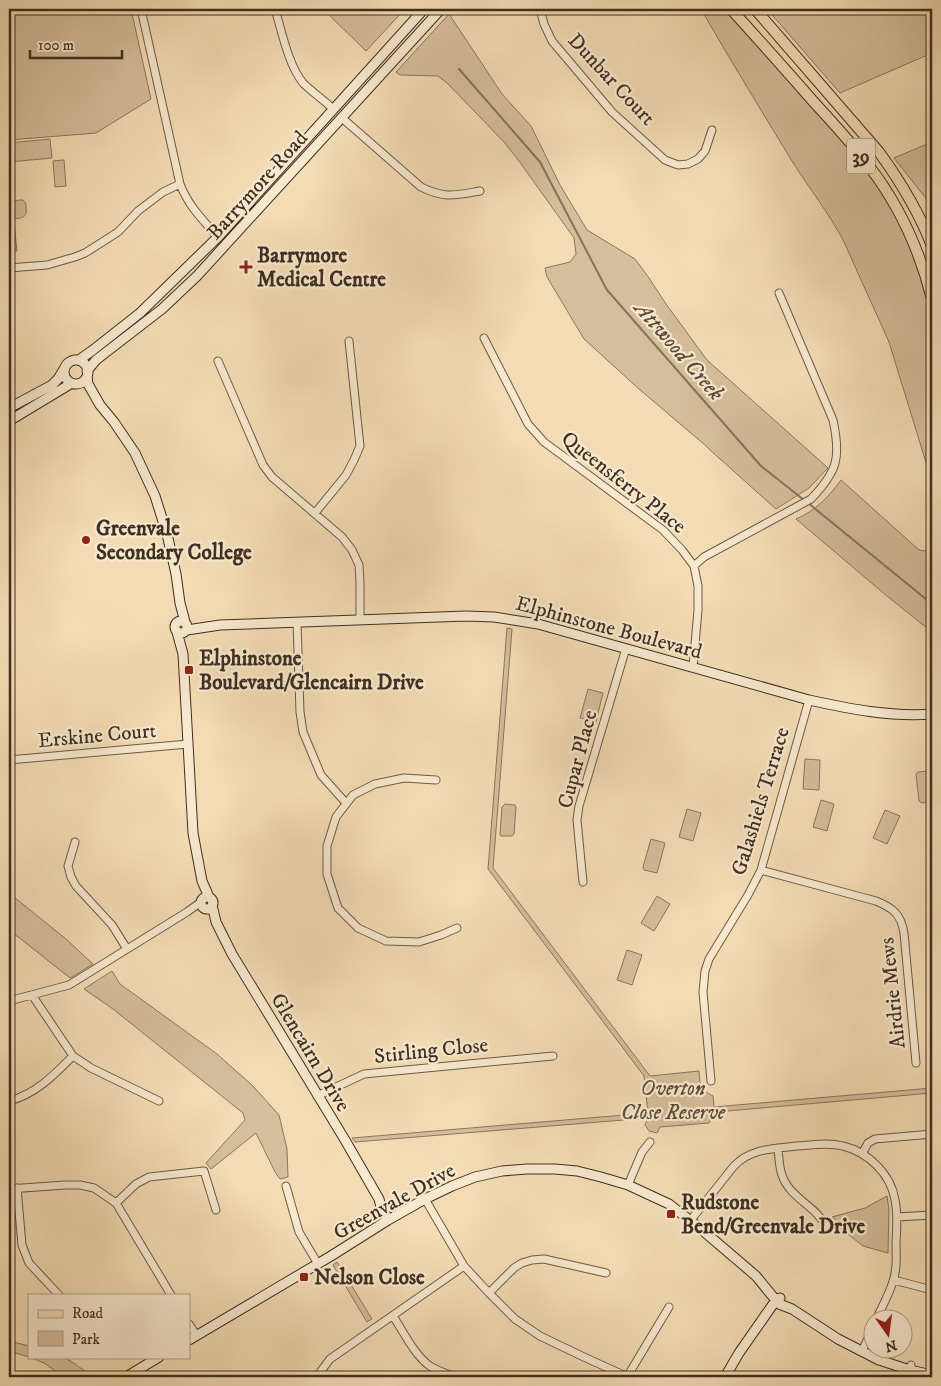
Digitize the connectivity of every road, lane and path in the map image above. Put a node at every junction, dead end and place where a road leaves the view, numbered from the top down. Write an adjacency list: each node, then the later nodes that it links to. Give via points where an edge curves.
1 (141, 9): 11 (street)
2 (274, 9): 8 (street, via 295,70 304,83)
3 (424, 9): 8 (street, Barrymore Road)
4 (441, 9): 9 (street, Barrymore Road)
5 (540, 9): 10 (street, Dunbar Court, via 552,41 612,112 665,160 678,165 698,159)
6 (731, 9): 19 (main road, 39, via 877,177 911,237)
7 (755, 9): 13 (main road, 39, via 878,152)
8 (333, 109): 9 (street); 14 (street, Barrymore Road)
9 (342, 118): 12 (street, via 421,187 434,194 450,196); 15 (street, Barrymore Road)
10 (712, 130)
11 (180, 184): 14 (street, via 194,211); 17 (street, via 163,192 118,232 85,252 54,263)
12 (480, 190)
13 (929, 230): 16 (main road, 39)
14 (218, 237): 15 (street); 22 (street, Barrymore Road, via 140,313)
15 (226, 245): 25 (street, Barrymore Road, via 162,309 96,360)
16 (932, 246)
17 (9, 268)
18 (779, 293): 31 (street, via 834,420 837,457 832,473 811,498)
19 (932, 299)
20 (484, 338): 31 (street, Queensferry Place, via 528,424 544,442 663,530)
21 (349, 341): 30 (street, via 360,446 346,475)
22 (78, 360): 24 (street, via 70,361); 25 (street, via 85,364)
23 (218, 361): 30 (street, via 264,465 272,477)
24 (64, 369): 26 (street, via 66,379); 28 (street, via 52,385)
25 (87, 374): 26 (street, via 84,380); 27 (street, Glencairn Drive)
26 (75, 383): 27 (street, Glencairn Drive, via 85,386); 29 (street)
27 (95, 396): 34 (street, Glencairn Drive, via 135,453 155,496 176,574)
28 (9, 408)
29 (9, 421)
30 (314, 513): 32 (street, via 342,537 359,565)
31 (694, 566): 36 (street, Queensferry Place, via 698,610)
32 (360, 620): 33 (street, Elphinstone Boulevard); 35 (street, Elphinstone Boulevard, via 494,616 538,624)
33 (297, 622): 34 (street, Elphinstone Boulevard); 42 (street, via 303,732 321,775)
34 (183, 627): 39 (street, Glencairn Drive)
35 (626, 648): 36 (street, Elphinstone Boulevard); 45 (street, Cupar Place, via 579,806 577,820)
36 (693, 667): 37 (street, Elphinstone Boulevard)
37 (809, 700): 38 (street, Elphinstone Boulevard, via 864,712); 44 (street, Galashiels Terrace)
38 (932, 714)
39 (188, 744): 40 (street, Erskine Court); 46 (street, Glencairn Drive, via 193,833)
40 (9, 760)
41 (436, 780): 42 (street, via 404,778 375,784)
42 (346, 803): 47 (street, via 336,818 327,846 327,874 338,908 358,928 386,941 419,942)
43 (75, 842): 48 (street, via 68,866 71,877 112,924)
44 (761, 870): 53 (street, Airdrie Mews, via 876,901 897,914 904,933); 54 (street, Galashiels Terrace, via 704,971 703,992)
45 (583, 882)
46 (205, 903): 48 (street); 55 (street, Glencairn Drive)
47 (457, 928)
48 (127, 949): 49 (street, via 68,985)
49 (32, 996): 50 (street); 51 (street)
50 (9, 1001)
51 (74, 1056): 56 (street, via 91,1068); 57 (street, via 37,1090)
52 (553, 1056): 55 (street, Stirling Close, via 364,1074)
53 (916, 1063)
54 (712, 1081)
55 (317, 1096): 71 (street, Glencairn Drive)
56 (159, 1100)
57 (9, 1101)
58 (932, 1134): 61 (street, via 875,1139 868,1143)
59 (650, 1142): 63 (street, via 642,1152)
60 (778, 1148): 61 (street, via 836,1145); 72 (street, via 752,1152 738,1162); 73 (street, via 780,1170 786,1186 818,1214)
61 (862, 1154): 70 (street, via 889,1181)
62 (286, 1186): 74 (street, via 299,1232)
63 (628, 1186): 66 (street, Greenvale Drive, via 577,1171 527,1169 475,1177); 72 (street, Greenvale Drive, via 668,1204)
64 (18, 1188): 65 (street); 67 (street, via 80,1184 94,1188); 80 (street, via 22,1245 29,1263)
65 (9, 1189)
66 (425, 1199): 71 (street, Greenvale Drive); 75 (street)
67 (116, 1203): 68 (street, via 136,1184 149,1177 204,1171); 81 (street)
68 (216, 1210)
69 (932, 1214): 70 (street)
70 (897, 1217): 77 (street)
71 (391, 1218): 74 (street, Greenvale Drive)
72 (690, 1221): 82 (street, Greenvale Drive, via 768,1284)
73 (827, 1228)
74 (318, 1264): 86 (street, Greenvale Drive)
75 (464, 1266): 79 (street); 85 (street)
76 (606, 1273): 79 (street, via 544,1259 532,1260 514,1268)
77 (894, 1280): 78 (street); 84 (street)
78 (932, 1290)
79 (488, 1293): 96 (street, via 532,1332)
80 (58, 1294)
81 (170, 1294)
82 (779, 1301): 88 (street, Greenvale Drive, via 796,1307 806,1318); 97 (street, via 761,1321)
83 (669, 1307): 96 (street)
84 (881, 1308)
85 (393, 1316): 94 (street, via 330,1359); 95 (street, via 424,1362)
86 (192, 1337)
87 (864, 1347): 88 (street)
88 (862, 1351): 91 (street, Greenvale Drive, via 878,1354)
89 (158, 1358): 93 (street)
90 (932, 1369): 91 (street, Greenvale Drive)
91 (910, 1371): 92 (street, Greenvale Drive)
92 (932, 1375)
93 (126, 1377)
94 (319, 1377)
95 (456, 1377)
96 (628, 1377)
97 (726, 1377)

